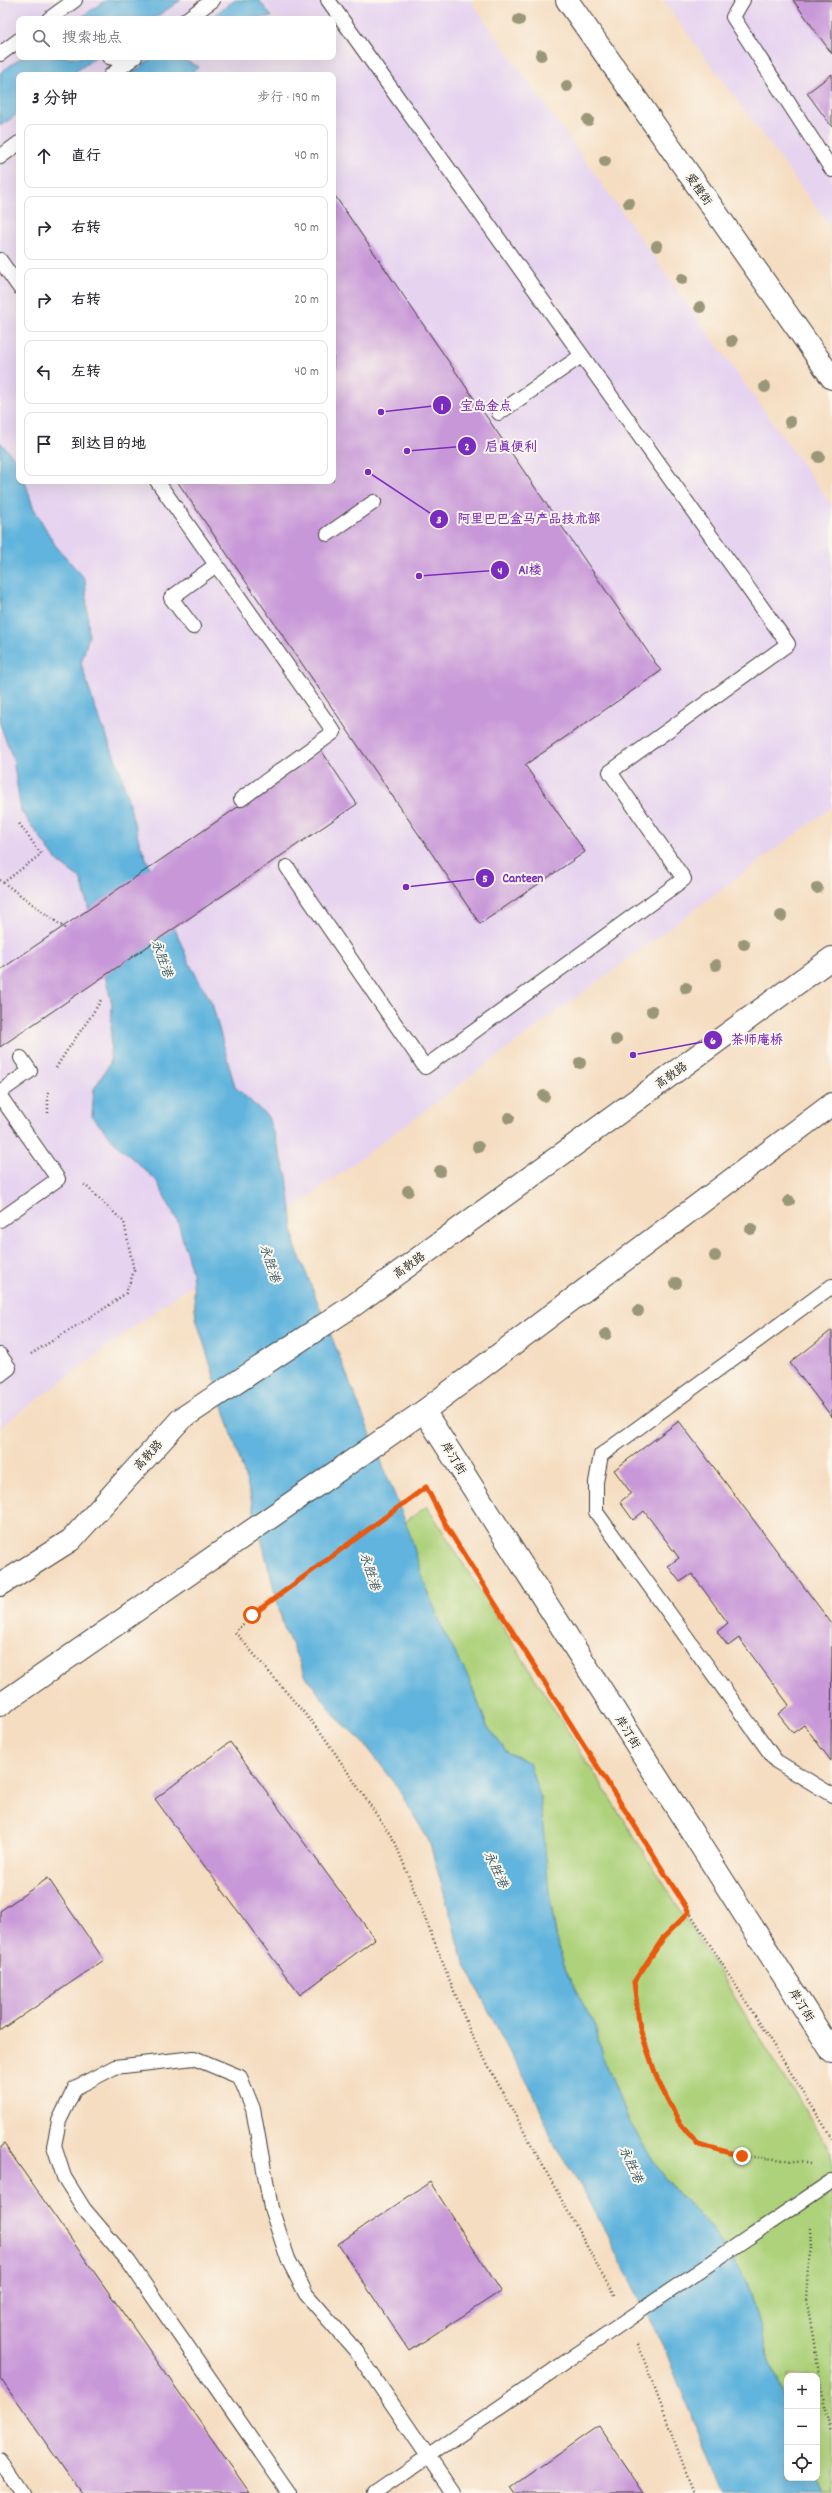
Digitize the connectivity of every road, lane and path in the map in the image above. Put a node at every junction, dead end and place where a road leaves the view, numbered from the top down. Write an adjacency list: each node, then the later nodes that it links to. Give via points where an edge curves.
1 (76, 0): 6 (lane)
2 (213, 0): 7 (lane)
3 (328, 0): 17 (lane)
4 (567, 0): 18 (main road, 爱橙街)
5 (743, 0): 14 (lane, via 733,17)
6 (53, 16)
7 (191, 16)
8 (16, 42): 9 (lane)
9 (0, 54)
10 (132, 60): 11 (lane)
11 (115, 72)
12 (16, 145): 13 (lane)
13 (0, 157)
14 (832, 170)
15 (0, 260): 16 (lane)
16 (16, 283)
17 (581, 356): 19 (lane); 27 (lane, via 788,644 610,772 684,879 425,1067)
18 (831, 375)
19 (499, 413)
20 (159, 484): 23 (lane)
21 (374, 502): 22 (lane)
22 (328, 534)
23 (216, 565): 24 (lane, via 171,598); 25 (lane, via 243,594 334,732)
24 (193, 627)
25 (241, 799)
26 (18, 822): 29 (path, via 40,854)
27 (287, 867)
28 (0, 880): 29 (path)
29 (3, 884): 30 (path)
30 (66, 929)
31 (832, 958): 46 (main road, 高教路, via 354,1305 181,1419 71,1540)
32 (101, 1000): 34 (path, via 86,1027 70,1044)
33 (21, 1058): 36 (lane, via 30,1070)
34 (54, 1072)
35 (49, 1086): 39 (path)
36 (0, 1092)
37 (0, 1096): 41 (lane, via 58,1179)
38 (832, 1104): 45 (main road)
39 (48, 1120)
40 (78, 1178): 44 (path, via 124,1222 134,1271 126,1293)
41 (0, 1220)
42 (832, 1286): 48 (lane, via 601,1455 596,1482 596,1512 776,1761)
43 (0, 1355): 44 (lane)
44 (5, 1372)
45 (424, 1411): 47 (main road); 50 (main road, 岸汀街)
46 (0, 1585)
47 (0, 1705)
48 (832, 1795)
49 (689, 1912): 51 (path); 52 (path, via 664,1937 634,1982 640,2029 658,2081 679,2122 698,2144 742,2156 812,2165); 53 (path, via 448,1529 426,1487 252,1615 235,1632 322,1734 395,1842 471,2034)
50 (832, 2052)
51 (832, 2138)
52 (831, 2182): 55 (path, via 811,2206 812,2249 807,2302 824,2403); 56 (lane, bridge)
53 (614, 2298)
54 (636, 2340): 62 (path)
55 (832, 2432)
56 (428, 2457): 59 (lane, via 356,2351 306,2294 288,2259 272,2208 253,2110 240,2077 194,2058 115,2067 75,2088 59,2121 54,2146 64,2177 84,2209 129,2262); 60 (lane); 61 (lane)
57 (0, 2460): 58 (lane)
58 (22, 2493)
59 (289, 2493)
60 (375, 2493)
61 (453, 2493)
62 (694, 2493)

